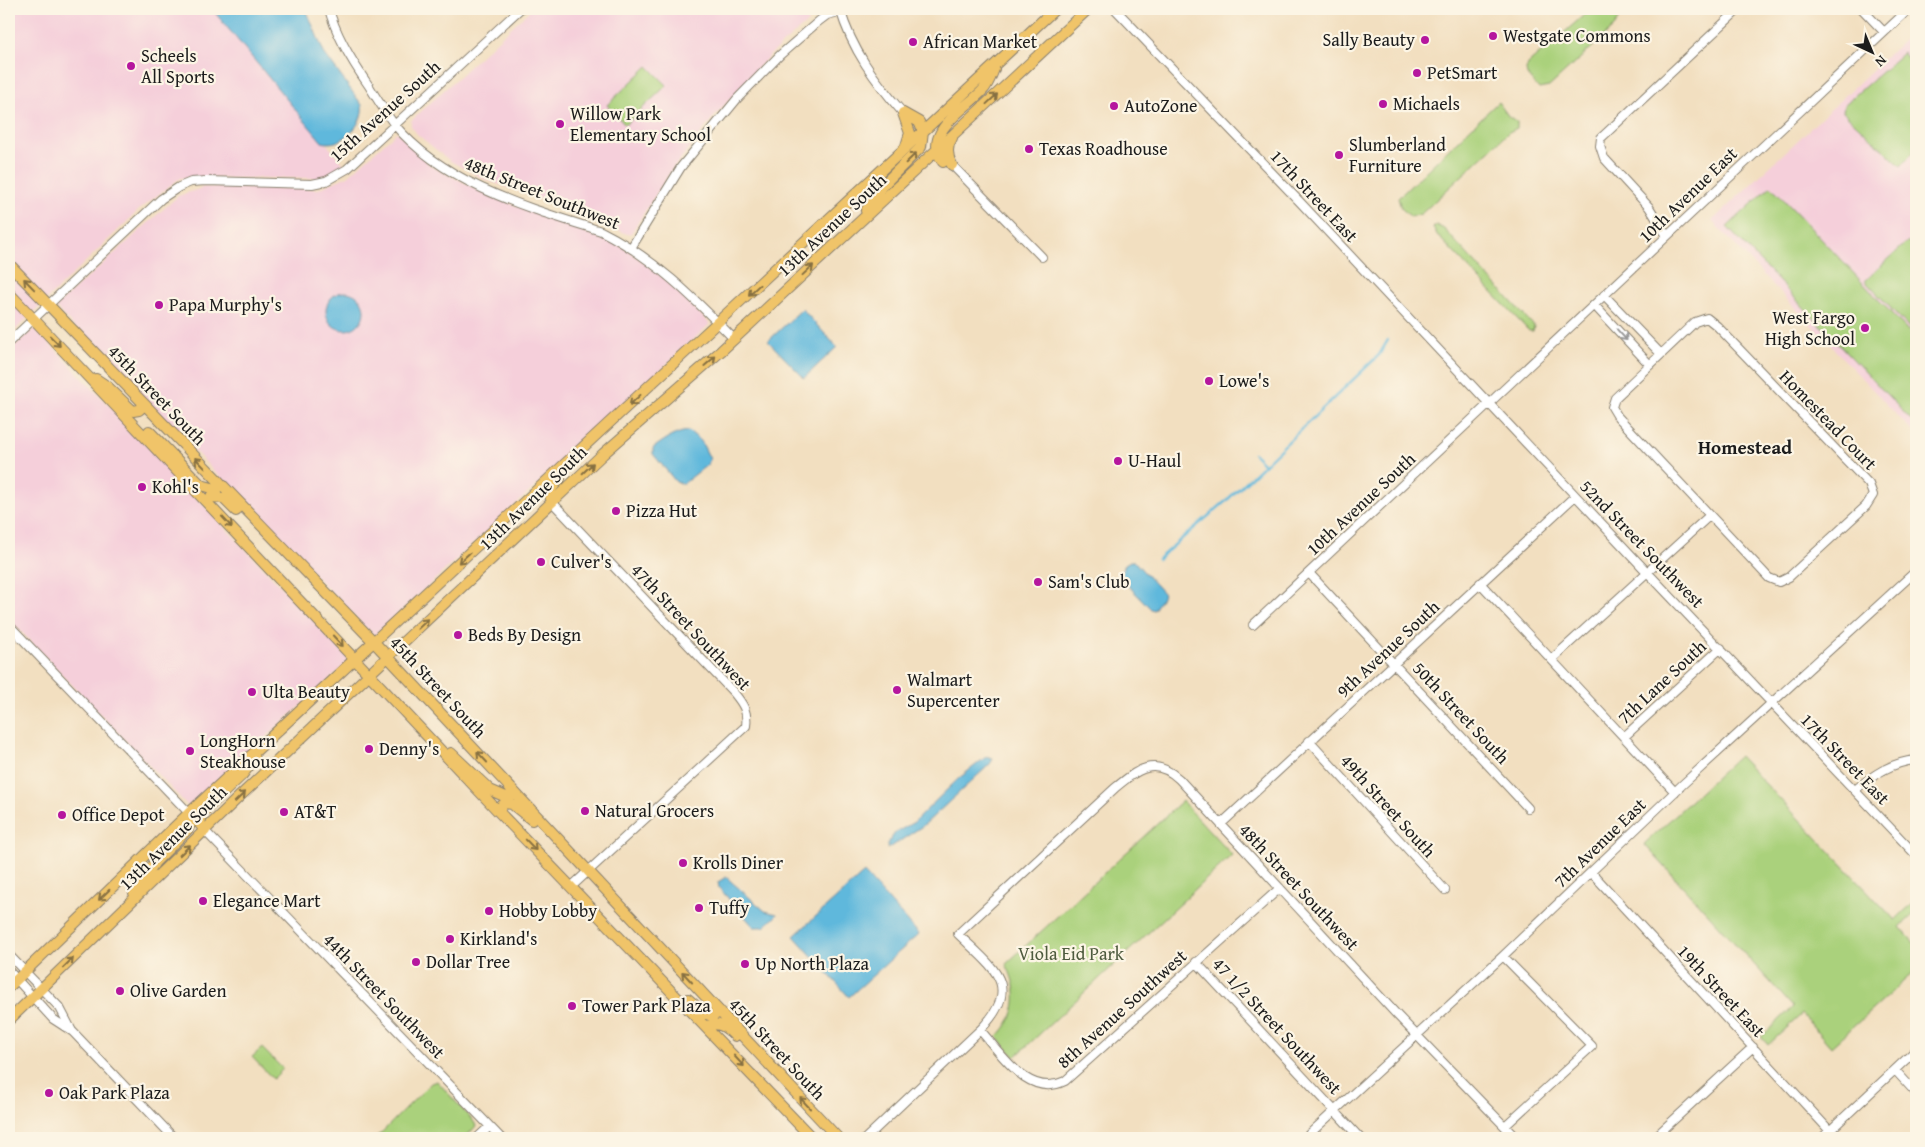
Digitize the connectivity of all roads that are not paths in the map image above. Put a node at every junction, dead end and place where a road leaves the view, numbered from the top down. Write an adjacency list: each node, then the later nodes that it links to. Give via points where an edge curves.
1 (328, 9): 14 (street, 48th Street Southwest, via 354,63)
2 (520, 9): 14 (street, 15th Avenue South)
3 (851, 9): 10 (street)
4 (1055, 9): 12 (main road)
5 (1088, 9): 16 (main road, 13th Avenue South, one-way to 5)
6 (1115, 9): 38 (street, 17th Street East)
7 (1739, 9): 22 (street, via 1600,142 1604,158 1649,207)
8 (1862, 9): 11 (street)
9 (1909, 9): 11 (street, 10th Avenue East)
10 (841, 10): 13 (street, via 848,34 865,66); 23 (street, via 827,15 813,26 737,99 681,166)
11 (1884, 32): 22 (street, 10th Avenue East)
12 (998, 62): 15 (main road, 13th Avenue South, via 952,105); 18 (main road, via 984,89 940,132)
13 (903, 113): 15 (main road); 17 (main road, via 910,133)
14 (395, 124): 23 (street, 48th Street Southwest, via 434,160 471,182 554,216 601,231); 28 (street, 15th Avenue South, via 347,169 326,180 293,184 206,181 179,187 161,199)
15 (921, 127): 17 (main road, 13th Avenue South); 21 (main road, one-way to 15, via 881,187 917,153 923,138)
16 (956, 133): 18 (main road, 13th Avenue South); 19 (main road, via 948,145)
17 (904, 149): 31 (main road, 13th Avenue South, one-way to 31)
18 (937, 149): 19 (main road); 20 (main road, 13th Avenue South)
19 (948, 164): 20 (main road, via 928,162); 24 (street)
20 (918, 167): 21 (main road, 13th Avenue South)
21 (859, 222): 32 (main road, 13th Avenue South, one-way to 21)
22 (1668, 236): 27 (street, 10th Avenue East)
23 (631, 248): 31 (street, 48th Street Southwest, via 657,267)
24 (1042, 257)
25 (9, 264): 28 (main road, 45th Street South, one-way to 25)
26 (9, 293): 30 (main road, 45th Street South)
27 (1604, 295): 29 (street, 10th Avenue East); 34 (street)
28 (49, 305): 30 (street, 15th Avenue South); 37 (main road, 45th Street South)
29 (1594, 305): 35 (street, one-way to 35); 38 (street, 10th Avenue East)
30 (34, 319): 33 (street, 15th Avenue South); 36 (main road, 45th Street South, one-way to 36)
31 (718, 323): 32 (street, 48th Street Southwest); 39 (main road, 13th Avenue South, one-way to 39)
32 (734, 339): 44 (main road, 13th Avenue South, one-way to 32)
33 (9, 342)
34 (1661, 354): 35 (street, Homestead Court); 45 (street, Homestead Court, via 1695,322 1707,318 1869,484 1873,495 1866,506 1789,577 1779,582 1769,578)
35 (1650, 365): 45 (street, Homestead Court, via 1615,398 1612,407)
36 (88, 376): 37 (main road, via 108,387 133,411); 40 (main road, 45th Street South)
37 (144, 405): 41 (main road, 45th Street South, one-way to 37)
38 (1489, 405): 42 (street, 52nd Street Southwest); 48 (street, 10th Avenue South)
39 (615, 418): 44 (main road, via 607,432 554,485 549,492); 53 (main road, 13th Avenue South, one-way to 53)
40 (133, 423): 41 (main road, via 146,428 201,485 216,489); 43 (main road, 45th Street South)
41 (221, 485): 46 (main road, 45th Street South)
42 (1575, 496): 49 (street, 52nd Street Southwest); 50 (street, 9th Avenue South)
43 (206, 501): 46 (main road, via 211,497 223,498 268,543); 56 (main road, 45th Street South, one-way to 56)
44 (552, 502): 55 (main road, 13th Avenue South, one-way to 44); 76 (street, 47th Street Southwest, via 745,708 746,726)
45 (1710, 516): 49 (street)
46 (302, 569): 53 (main road, 45th Street South)
47 (1916, 571): 60 (street, 7th Avenue East)
48 (1309, 573): 52 (street, 10th Avenue South); 58 (street, 50th Street South)
49 (1648, 574): 54 (street, 52nd Street Southwest); 57 (street)
50 (1480, 583): 57 (street); 58 (street, 9th Avenue South)
51 (9, 625): 71 (street)
52 (1253, 625)
53 (373, 641): 55 (main road, 45th Street South); 56 (main road, 13th Avenue South)
54 (1721, 648): 60 (street, 52nd Street Southwest); 62 (street, 7th Lane South)
55 (388, 658): 59 (main road, 13th Avenue South); 68 (main road, 45th Street South, one-way to 55)
56 (355, 659): 59 (main road, 45th Street South); 63 (main road, 13th Avenue South)
57 (1552, 659): 62 (street)
58 (1394, 663): 64 (street, 9th Avenue South); 69 (street, 50th Street South)
59 (369, 676): 61 (main road, 45th Street South); 73 (main road, 13th Avenue South, one-way to 59)
60 (1772, 705): 66 (street, 17th Street East); 67 (street, 7th Avenue East)
61 (426, 734): 68 (main road, via 490,790 506,797); 70 (main road, 45th Street South)
62 (1624, 737): 67 (street)
63 (270, 738): 71 (main road, 13th Avenue South); 73 (main road, via 242,775 202,813 200,824)
64 (1310, 742): 72 (street, 9th Avenue South); 80 (street, 49th Street South)
65 (1916, 760): 66 (street, via 1885,768)
66 (1855, 790): 75 (street, 17th Street East)
67 (1675, 792): 77 (street, 7th Avenue East)
68 (515, 793): 74 (main road, 45th Street South)
69 (1528, 808)
70 (497, 810): 74 (main road, via 505,803 512,804 547,834); 78 (main road, 45th Street South, one-way to 78)
71 (189, 813): 81 (main road, via 191,822 188,829 155,862); 87 (main road, 13th Avenue South, one-way to 87)
72 (1221, 824): 79 (street, 48th Street Southwest); 95 (street, 48th Street Southwest, via 1173,774 1155,767 1134,772 958,934 993,968 1000,980 1000,1005)
73 (205, 831): 81 (main road, 13th Avenue South, one-way to 73); 105 (street, 44th Street Southwest)
74 (558, 839): 76 (main road, 45th Street South)
75 (1916, 855)
76 (589, 872): 78 (street); 92 (main road, 45th Street South, one-way to 76)
77 (1591, 872): 84 (street, 7th Avenue East); 98 (street, 19th Street East)
78 (572, 887): 82 (main road, 45th Street South)
79 (1280, 888): 85 (street, 8th Avenue Southwest); 97 (street, 48th Street Southwest)
80 (1445, 890)
81 (124, 908): 90 (main road, 13th Avenue South, one-way to 81)
82 (634, 953): 92 (main road, via 654,964 704,1013 712,1016); 94 (main road, 45th Street South)
83 (9, 955): 87 (street)
84 (1503, 956): 97 (street, 7th Avenue East); 104 (street, via 1592,1046)
85 (1196, 962): 95 (street, 8th Avenue Southwest, via 1079,1070 1056,1085 1038,1086 1031,1082); 103 (street, 47 1/2 Street Southwest)
86 (9, 971): 88 (street)
87 (25, 972): 88 (main road, 13th Avenue South); 90 (street)
88 (17, 980): 89 (main road, 13th Avenue South); 91 (street)
89 (9, 987)
90 (42, 989): 91 (main road, 13th Avenue South); 96 (street, via 60,1008)
91 (34, 998): 93 (main road, 13th Avenue South); 96 (street, via 54,1019)
92 (721, 1012): 101 (main road, 45th Street South)
93 (9, 1020)
94 (706, 1026): 101 (main road, via 713,1023 728,1029 760,1063); 110 (main road, 45th Street South, one-way to 110)
95 (980, 1030): 112 (street)
96 (73, 1032): 107 (street)
97 (1416, 1035): 103 (street, 7th Avenue East); 104 (street, 48th Street Southwest)
98 (1753, 1047): 106 (street, 19th Street East); 116 (street)
99 (1916, 1050): 100 (street)
100 (1894, 1070): 102 (street); 106 (street)
101 (790, 1086): 111 (main road, 45th Street South, one-way to 101)
102 (1916, 1093)
103 (1335, 1111): 113 (street, 7th Avenue East); 114 (street, 47 1/2 Street Southwest)
104 (1505, 1126): 115 (street, 48th Street Southwest)
105 (490, 1127): 108 (street); 109 (street, 44th Street Southwest)
106 (1830, 1131): 117 (street)
107 (174, 1138)
108 (477, 1138)
109 (501, 1138)
110 (812, 1138)
111 (838, 1138)
112 (866, 1138)
113 (1305, 1138)
114 (1360, 1138)
115 (1516, 1138)
116 (1654, 1138)
117 (1822, 1138)

